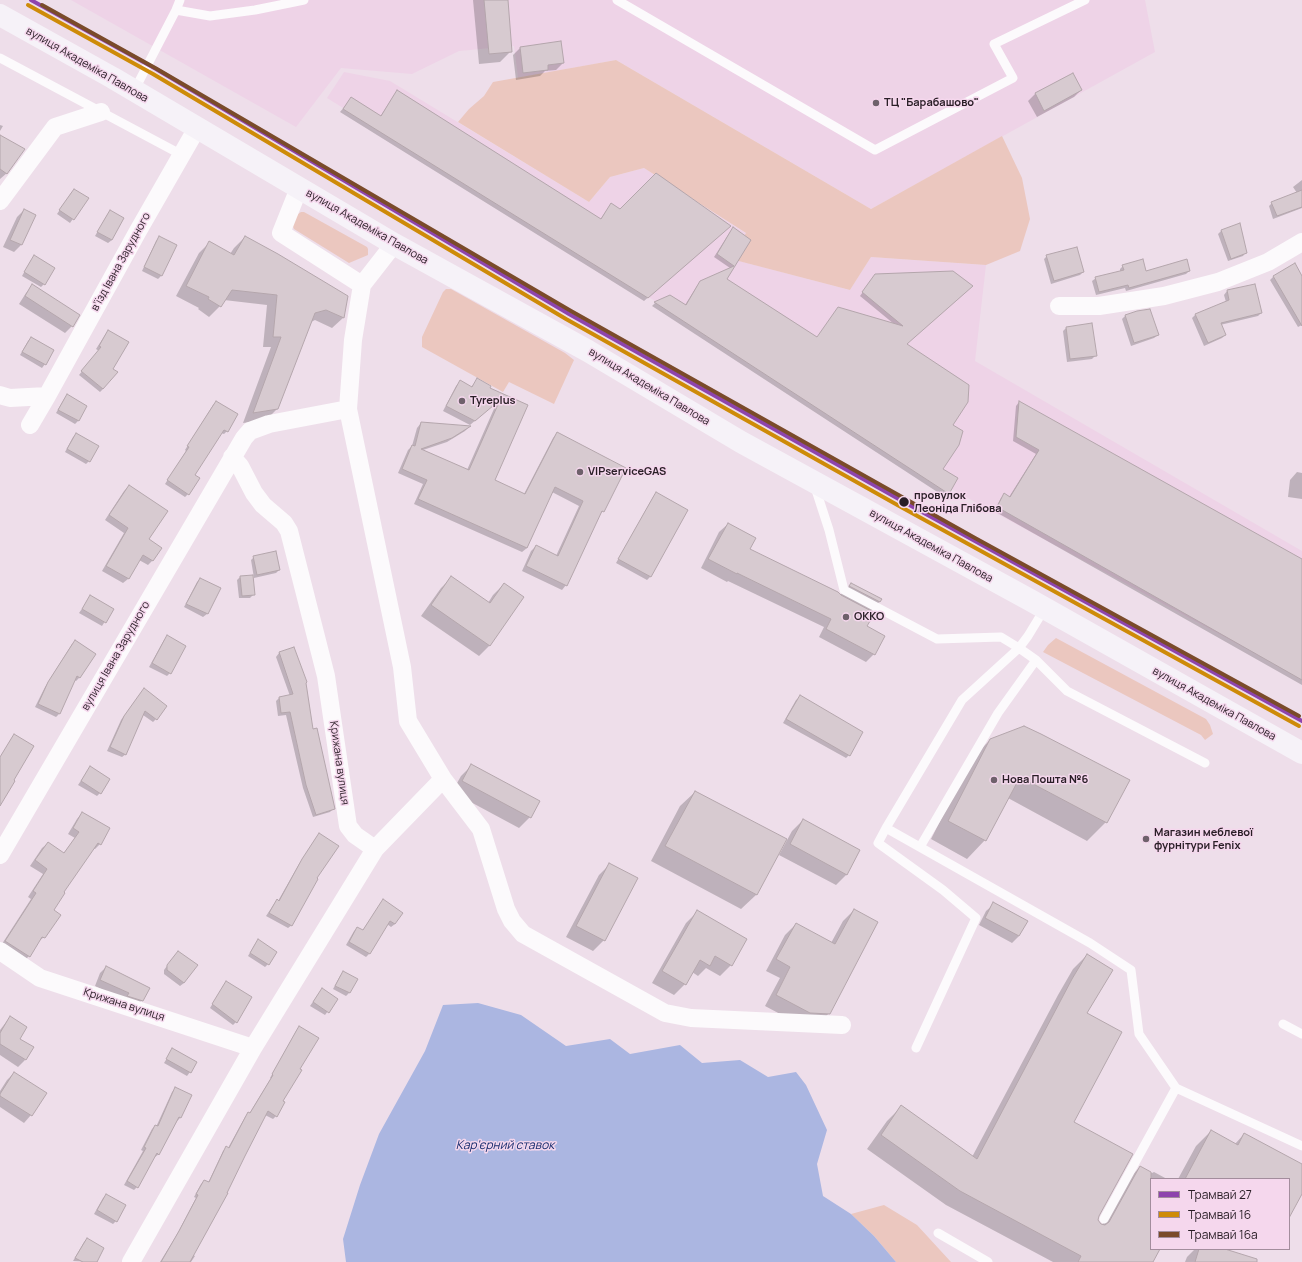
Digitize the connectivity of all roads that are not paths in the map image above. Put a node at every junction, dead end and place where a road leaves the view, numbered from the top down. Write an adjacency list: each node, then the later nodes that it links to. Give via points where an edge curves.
1 (180, 0): 5 (lane)
2 (304, 0): 5 (lane, via 210,16)
3 (617, 0): 4 (lane, via 874,150 1012,78 994,44)
4 (1085, 0)
5 (176, 10): 8 (lane)
6 (0, 15): 8 (main road, вулиця Академіка Павлова)
7 (0, 58): 9 (lane)
8 (134, 91): 10 (main road, вулиця Академіка Павлова)
9 (101, 112): 11 (lane); 13 (street, via 55,127)
10 (197, 128): 11 (street, в’їзд Івана Зарудного); 12 (main road, вулиця Академіка Павлова)
11 (182, 155): 19 (street, в’їзд Івана Зарудного)
12 (299, 188): 15 (main road, вулиця Академіка Павлова); 16 (street, via 281,233)
13 (0, 201)
14 (1302, 242): 17 (street, via 1268,262 1218,282 1164,296 1099,306)
15 (394, 244): 16 (street); 23 (main road, вулиця Академіка Павлова, via 588,351 741,442)
16 (362, 285): 20 (street, via 353,340)
17 (1059, 306)
18 (0, 395): 19 (street, via 10,398)
19 (47, 396): 21 (street, в’їзд Івана Зарудного)
20 (348, 409): 22 (street, вулиця Івана Зарудного, via 280,421 257,428 250,431); 29 (street, via 402,667 408,721)
21 (30, 425)
22 (232, 457): 32 (street, Крижана вулиця, via 240,466 254,493 284,523 289,532 326,676 348,826 355,835); 33 (street, вулиця Івана Зарудного)
23 (813, 481): 24 (main road, вулиця Академіка Павлова); 25 (lane, via 844,590 937,639 1001,637)
24 (1045, 608): 25 (lane); 27 (main road, вулиця Академіка Павлова)
25 (1019, 648): 26 (lane); 30 (lane, via 962,700)
26 (1036, 660): 28 (lane, via 1067,691); 31 (lane, via 998,712)
27 (1302, 753)
28 (1205, 763)
29 (443, 779): 32 (street); 36 (street, via 481,829 506,909 523,934 665,1013 690,1018)
30 (886, 828): 31 (lane); 39 (lane, via 878,843 943,890 976,918)
31 (920, 847): 40 (lane, via 1090,943 1131,970 1139,1034)
32 (375, 849): 38 (street)
33 (0, 855)
34 (0, 951): 38 (street, Крижана вулиця, via 40,978)
35 (1283, 1024): 37 (lane)
36 (842, 1025)
37 (1302, 1034)
38 (253, 1048): 44 (street)
39 (916, 1048)
40 (1176, 1088): 41 (lane); 42 (lane)
41 (1302, 1146)
42 (1104, 1219)
43 (938, 1233): 45 (lane)
44 (131, 1262)
45 (988, 1262)

